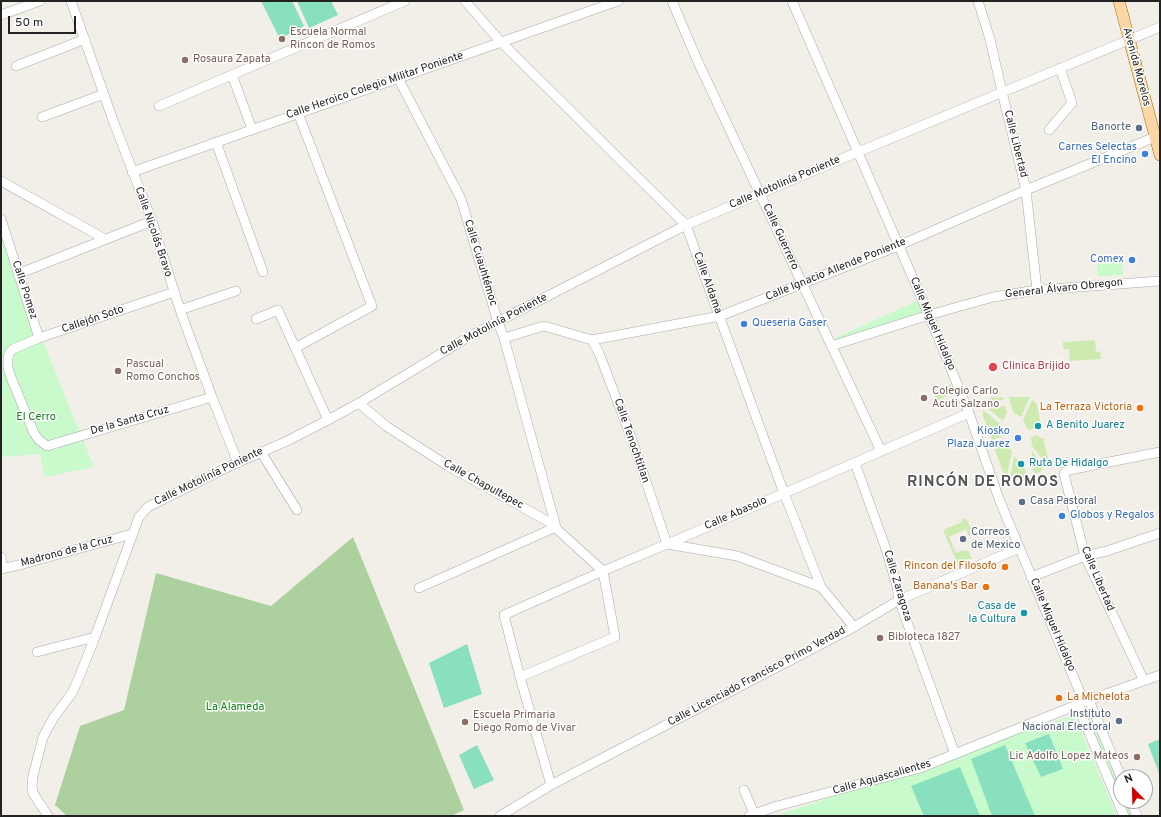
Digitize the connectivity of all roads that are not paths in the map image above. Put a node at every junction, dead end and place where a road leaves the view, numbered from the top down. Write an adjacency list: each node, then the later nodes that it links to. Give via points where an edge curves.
1 (40, 1): 10 (street)
2 (71, 1): 12 (street, Calle Nicolás Bravo)
3 (405, 1): 17 (street)
4 (465, 1): 14 (street, Calle Aldama)
5 (618, 1): 14 (street, Calle Heroico Colegio Militar Poniente)
6 (672, 1): 33 (street, Calle Guerrero)
7 (792, 1): 28 (street, Calle Miguel Hidalgo)
8 (978, 1): 19 (street, Calle Libertad)
9 (1119, 1): 13 (main road, Avenida Morelos)
10 (1, 16)
11 (1160, 27): 13 (street, Calle Motolinía Poniente)
12 (85, 39): 15 (street); 20 (street, Calle Nicolás Bravo)
13 (1129, 40): 16 (street, Calle Motolinía Poniente); 26 (main road, Avenida Morelos)
14 (501, 42): 18 (street, Calle Heroico Colegio Militar Poniente); 36 (street, Calle Aldama)
15 (16, 66)
16 (1060, 68): 19 (street, Calle Motolinía Poniente); 25 (street, via 1072,104)
17 (232, 75): 21 (street); 24 (street)
18 (398, 78): 22 (street, Calle Heroico Colegio Militar Poniente); 50 (street, Calle Cuauhtémoc, via 461,199)
19 (1002, 92): 28 (street, Calle Motolinía Poniente); 32 (street, Calle Libertad)
20 (104, 94): 23 (street); 30 (street, Calle Nicolás Bravo)
21 (160, 106)
22 (298, 114): 24 (street, Calle Heroico Colegio Militar Poniente); 55 (street, via 372,306)
23 (42, 117)
24 (252, 129): 27 (street, Calle Heroico Colegio Militar Poniente)
25 (1049, 130)
26 (1158, 136): 29 (main road, Avenida Morelos); 32 (street, Calle Ignacio Allende Poniente)
27 (216, 142): 30 (street, Calle Heroico Colegio Militar Poniente); 39 (street)
28 (858, 152): 33 (street, Calle Motolinía Poniente); 38 (street, Calle Miguel Hidalgo)
29 (1160, 155)
30 (132, 172): 35 (street, Calle Nicolás Bravo)
31 (1, 181): 37 (street)
32 (1026, 190): 38 (street, Calle Ignacio Allende Poniente); 43 (street, Calle Libertad)
33 (760, 193): 36 (street, Calle Motolinía Poniente); 42 (street, Calle Guerrero)
34 (1, 219): 40 (street, Calle Pomez)
35 (152, 221): 37 (street); 45 (street, Calle Nicolás Bravo)
36 (686, 224): 48 (street, Calle Aldama); 50 (street, Calle Motolinía Poniente)
37 (105, 239): 40 (street)
38 (898, 246): 42 (street, Calle Ignacio Allende Poniente); 47 (street, Calle Miguel Hidalgo)
39 (263, 272)
40 (18, 274): 51 (street, Calle Pomez)
41 (1160, 280): 43 (street, General Álvaro Obregon)
42 (802, 284): 48 (street, Calle Ignacio Allende Poniente); 54 (street, Calle Guerrero)
43 (1037, 290): 47 (street, General Álvaro Obregon, via 993,296)
44 (236, 291): 46 (street)
45 (174, 292): 46 (street, Calle Nicolás Bravo); 51 (street, Callejón Soto)
46 (180, 310): 56 (street, Calle Nicolás Bravo)
47 (929, 315): 54 (street, General Álvaro Obregon); 58 (street, Calle Miguel Hidalgo)
48 (720, 316): 53 (street, Calle Ignacio Allende Poniente); 66 (street, Calle Aldama)
49 (256, 319): 55 (street, via 278,310)
50 (498, 322): 52 (street, Calle Cuauhtémoc); 57 (street, Calle Motolinía Poniente, via 470,336)
51 (39, 338): 60 (street, Callejón Soto, via 13,349 8,357 8,366 34,433)
52 (504, 338): 53 (street, Calle Ignacio Allende Poniente, via 544,326); 68 (street, Calle Cuauhtémoc)
53 (592, 340): 71 (street, Calle Tenochtitlan, via 631,437)
54 (831, 346): 61 (street, Calle Guerrero)
55 (295, 348): 59 (street)
56 (212, 397): 60 (street, De la Santa Cruz); 64 (street, Calle Nicolás Bravo)
57 (360, 403): 59 (street, Calle Motolinía Poniente); 68 (street, Calle Chapultepec, via 386,426 448,466)
58 (969, 413): 61 (street, Calle Abasolo); 72 (street, Calle Miguel Hidalgo)
59 (328, 420): 62 (street, Calle Motolinía Poniente)
60 (48, 446)
61 (881, 451): 65 (street, Calle Abasolo)
62 (262, 452): 64 (street, Calle Motolinía Poniente); 67 (street)
63 (1160, 452): 73 (street, Calle Libertad, via 1069,470 1065,473)
64 (238, 463): 70 (street, Calle Motolinía Poniente, via 148,507 139,517)
65 (855, 463): 66 (street, Calle Abasolo); 80 (street, Calle Zaragoza, via 886,549)
66 (784, 493): 71 (street, Calle Abasolo); 78 (street, Calle Aldama)
67 (297, 510)
68 (556, 527): 76 (street, Calle Chapultepec); 79 (street)
69 (1160, 533): 73 (street)
70 (132, 534): 75 (street, Madrono de la Cruz); 82 (street, Calle Motolinía Poniente)
71 (666, 544): 76 (street, Calle Abasolo); 78 (street, via 737,556)
72 (1019, 548): 77 (street, Calle Miguel Hidalgo); 80 (street, Calle Licenciado Francisco Primo Verdad)
73 (1085, 556): 77 (street); 86 (street, Calle Libertad)
74 (1, 557): 75 (street)
75 (2, 569)
76 (603, 571): 85 (street, via 615,637); 85 (street, Calle Abasolo, via 504,615)
77 (1031, 576): 87 (street, Calle Miguel Hidalgo)
78 (821, 587): 81 (street, Calle Aldama)
79 (419, 588)
80 (899, 600): 81 (street, Calle Licenciado Francisco Primo Verdad); 90 (street, Calle Zaragoza)
81 (854, 627): 92 (street, Calle Licenciado Francisco Primo Verdad)
82 (95, 637): 83 (street); 95 (street, Calle Motolinía Poniente, via 72,693 43,737 32,785 33,793)
83 (38, 652)
84 (1160, 675): 86 (street, Calle Aguascalientes)
85 (520, 677): 92 (street)
86 (1144, 681): 88 (street, Calle Aguascalientes)
87 (1081, 695): 88 (street); 89 (street)
88 (1089, 700): 89 (street, Calle Aguascalientes); 91 (street)
89 (1078, 705): 90 (street, Calle Aguascalientes); 97 (street)
90 (955, 754): 94 (street, Calle Aguascalientes, via 931,765 777,806)
91 (1118, 769)
92 (551, 785): 96 (street, Calle Licenciado Francisco Primo Verdad)
93 (744, 790): 94 (street)
94 (753, 815)
95 (48, 816)
96 (500, 816)
97 (1124, 816)

